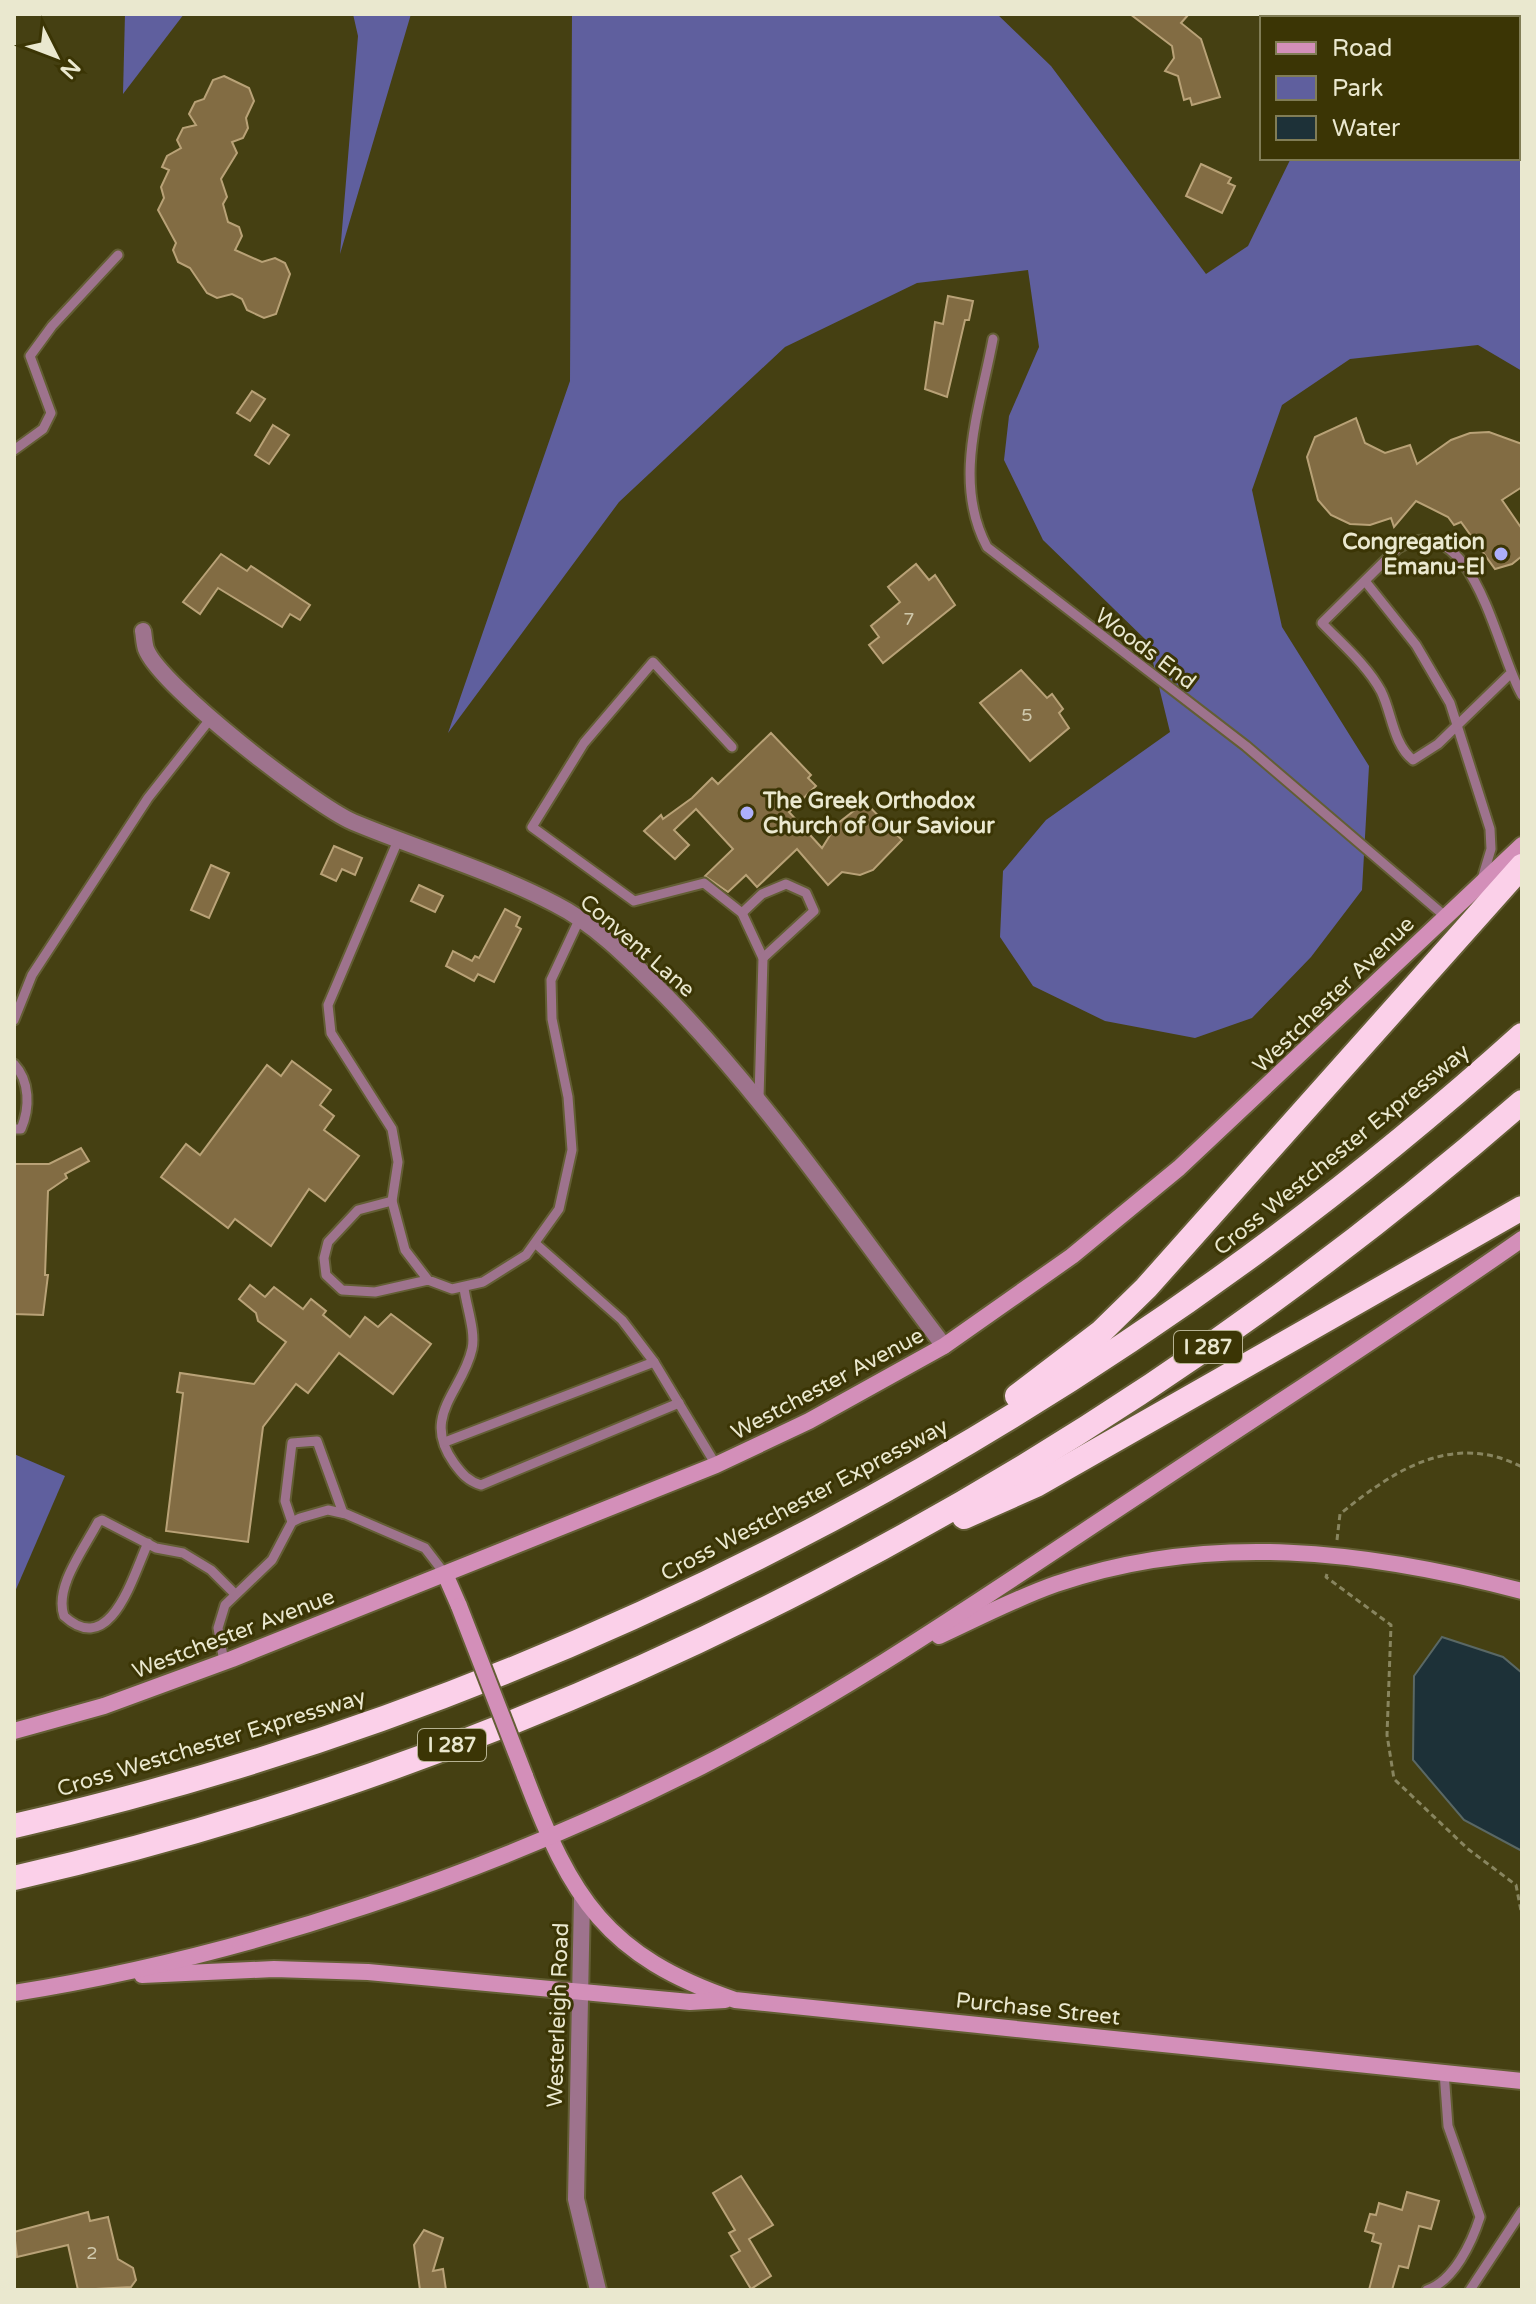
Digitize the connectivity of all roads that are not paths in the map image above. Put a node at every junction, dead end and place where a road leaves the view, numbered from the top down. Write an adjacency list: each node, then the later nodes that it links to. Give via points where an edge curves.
1 (118, 255): 3 (lane, via 30,356 51,413 43,429)
2 (993, 339): 16 (lane, Woods End, via 968,476 971,512 987,547 1246,746)
3 (14, 450)
4 (1365, 581): 6 (lane, via 1413,539 1444,546 1476,582 1493,615); 9 (lane, via 1416,645 1450,703); 9 (lane, via 1322,623 1381,691 1399,742 1413,760)
5 (143, 631): 8 (street, Convent Lane, via 146,650 157,666)
6 (1509, 675): 7 (lane); 9 (lane)
7 (1522, 695)
8 (211, 718): 11 (street, Convent Lane, via 350,820); 19 (lane, via 148,798 32,975)
9 (1457, 726): 14 (lane, via 1490,829 1491,849)
10 (732, 747): 15 (lane, via 653,662 584,743 532,827 634,901 704,883)
11 (399, 838): 17 (street, Convent Lane, via 468,864); 25 (lane, via 328,1005 331,1033 392,1129 398,1162)
12 (1522, 845): 14 (main road, Westchester Avenue)
13 (1522, 866): 36 (highway, via 1125,1309 1076,1352)
14 (1481, 884): 16 (main road, Westchester Avenue)
15 (742, 913): 18 (lane); 18 (lane, via 762,894 786,884 806,893 814,911)
16 (1446, 917): 31 (main road, Westchester Avenue, via 1147,1196)
17 (580, 918): 22 (street, Convent Lane, via 718,1050); 28 (lane, via 551,980 572,1150 559,1209)
18 (763, 958): 22 (lane)
19 (14, 1020)
20 (1522, 1035): 36 (highway, Cross Westchester Expressway / I 287, via 1363,1170 1244,1262 1063,1384)
21 (14, 1064): 24 (lane, via 26,1082 26,1117 21,1129)
22 (759, 1102): 31 (street, Convent Lane)
23 (1522, 1102): 40 (highway, I 287, via 1385,1216 1200,1353 1056,1447)
24 (14, 1129)
25 (392, 1201): 29 (lane, via 405,1250); 29 (lane, via 358,1210 328,1242 326,1275 342,1290 375,1292)
26 (1522, 1208): 40 (highway, via 1036,1485)
27 (1522, 1239): 44 (main road)
28 (536, 1244): 30 (lane, via 501,1272); 32 (lane, via 622,1320)
29 (428, 1280): 30 (lane)
30 (464, 1288): 34 (lane, via 472,1348 441,1415)
31 (944, 1346): 35 (main road, Westchester Avenue, via 846,1402)
32 (654, 1362): 33 (lane); 34 (lane)
33 (679, 1403): 34 (lane, via 481,1485 468,1481); 35 (lane)
34 (445, 1442)
35 (716, 1465): 41 (main road, Westchester Avenue)
36 (905, 1479): 47 (highway, Cross Westchester Expressway / I 287, via 704,1583 499,1673 303,1745)
37 (343, 1513): 38 (lane, via 328,1510); 38 (lane, via 317,1441 292,1443 285,1501); 41 (lane, via 425,1548)
38 (292, 1522): 43 (lane, via 272,1560)
39 (148, 1543): 39 (lane, via 98,1522 59,1603 64,1616 87,1628 100,1627 115,1616); 43 (lane, via 183,1553)
40 (869, 1555): 51 (highway, I 287, via 670,1654 452,1745 236,1819)
41 (445, 1574): 45 (main road, Westchester Avenue); 50 (main road, Westerleigh Road, bridge)
42 (1522, 1591): 44 (main road, via 1413,1565 1334,1554 1181,1555 1115,1568 1023,1597)
43 (234, 1593): 45 (lane, via 218,1628)
44 (887, 1660): 50 (main road, via 703,1765)
45 (224, 1662): 46 (main road, Westchester Avenue, via 104,1706)
46 (14, 1731)
47 (136, 1795): 48 (highway); 49 (highway, Cross Westchester Expressway / I 287)
48 (14, 1811)
49 (14, 1826)
50 (549, 1836): 52 (main road, Westerleigh Road); 53 (main road, via 321,1918)
51 (14, 1878)
52 (582, 1899): 54 (street, Westerleigh Road); 56 (main road, Purchase Street, via 640,1957)
53 (89, 1978): 54 (main road, via 305,1970); 55 (main road)
54 (578, 1991): 56 (main road, via 690,2002); 60 (street, Westerleigh Road, via 576,2199)
55 (14, 1993)
56 (735, 2000): 57 (main road, Purchase Street)
57 (1444, 2072): 58 (main road, Purchase Street); 61 (lane, via 1448,2126 1480,2217 1463,2256 1437,2287)
58 (1522, 2081)
59 (1522, 2211): 62 (lane)
60 (598, 2290)
61 (1427, 2290)
62 (1470, 2290)

